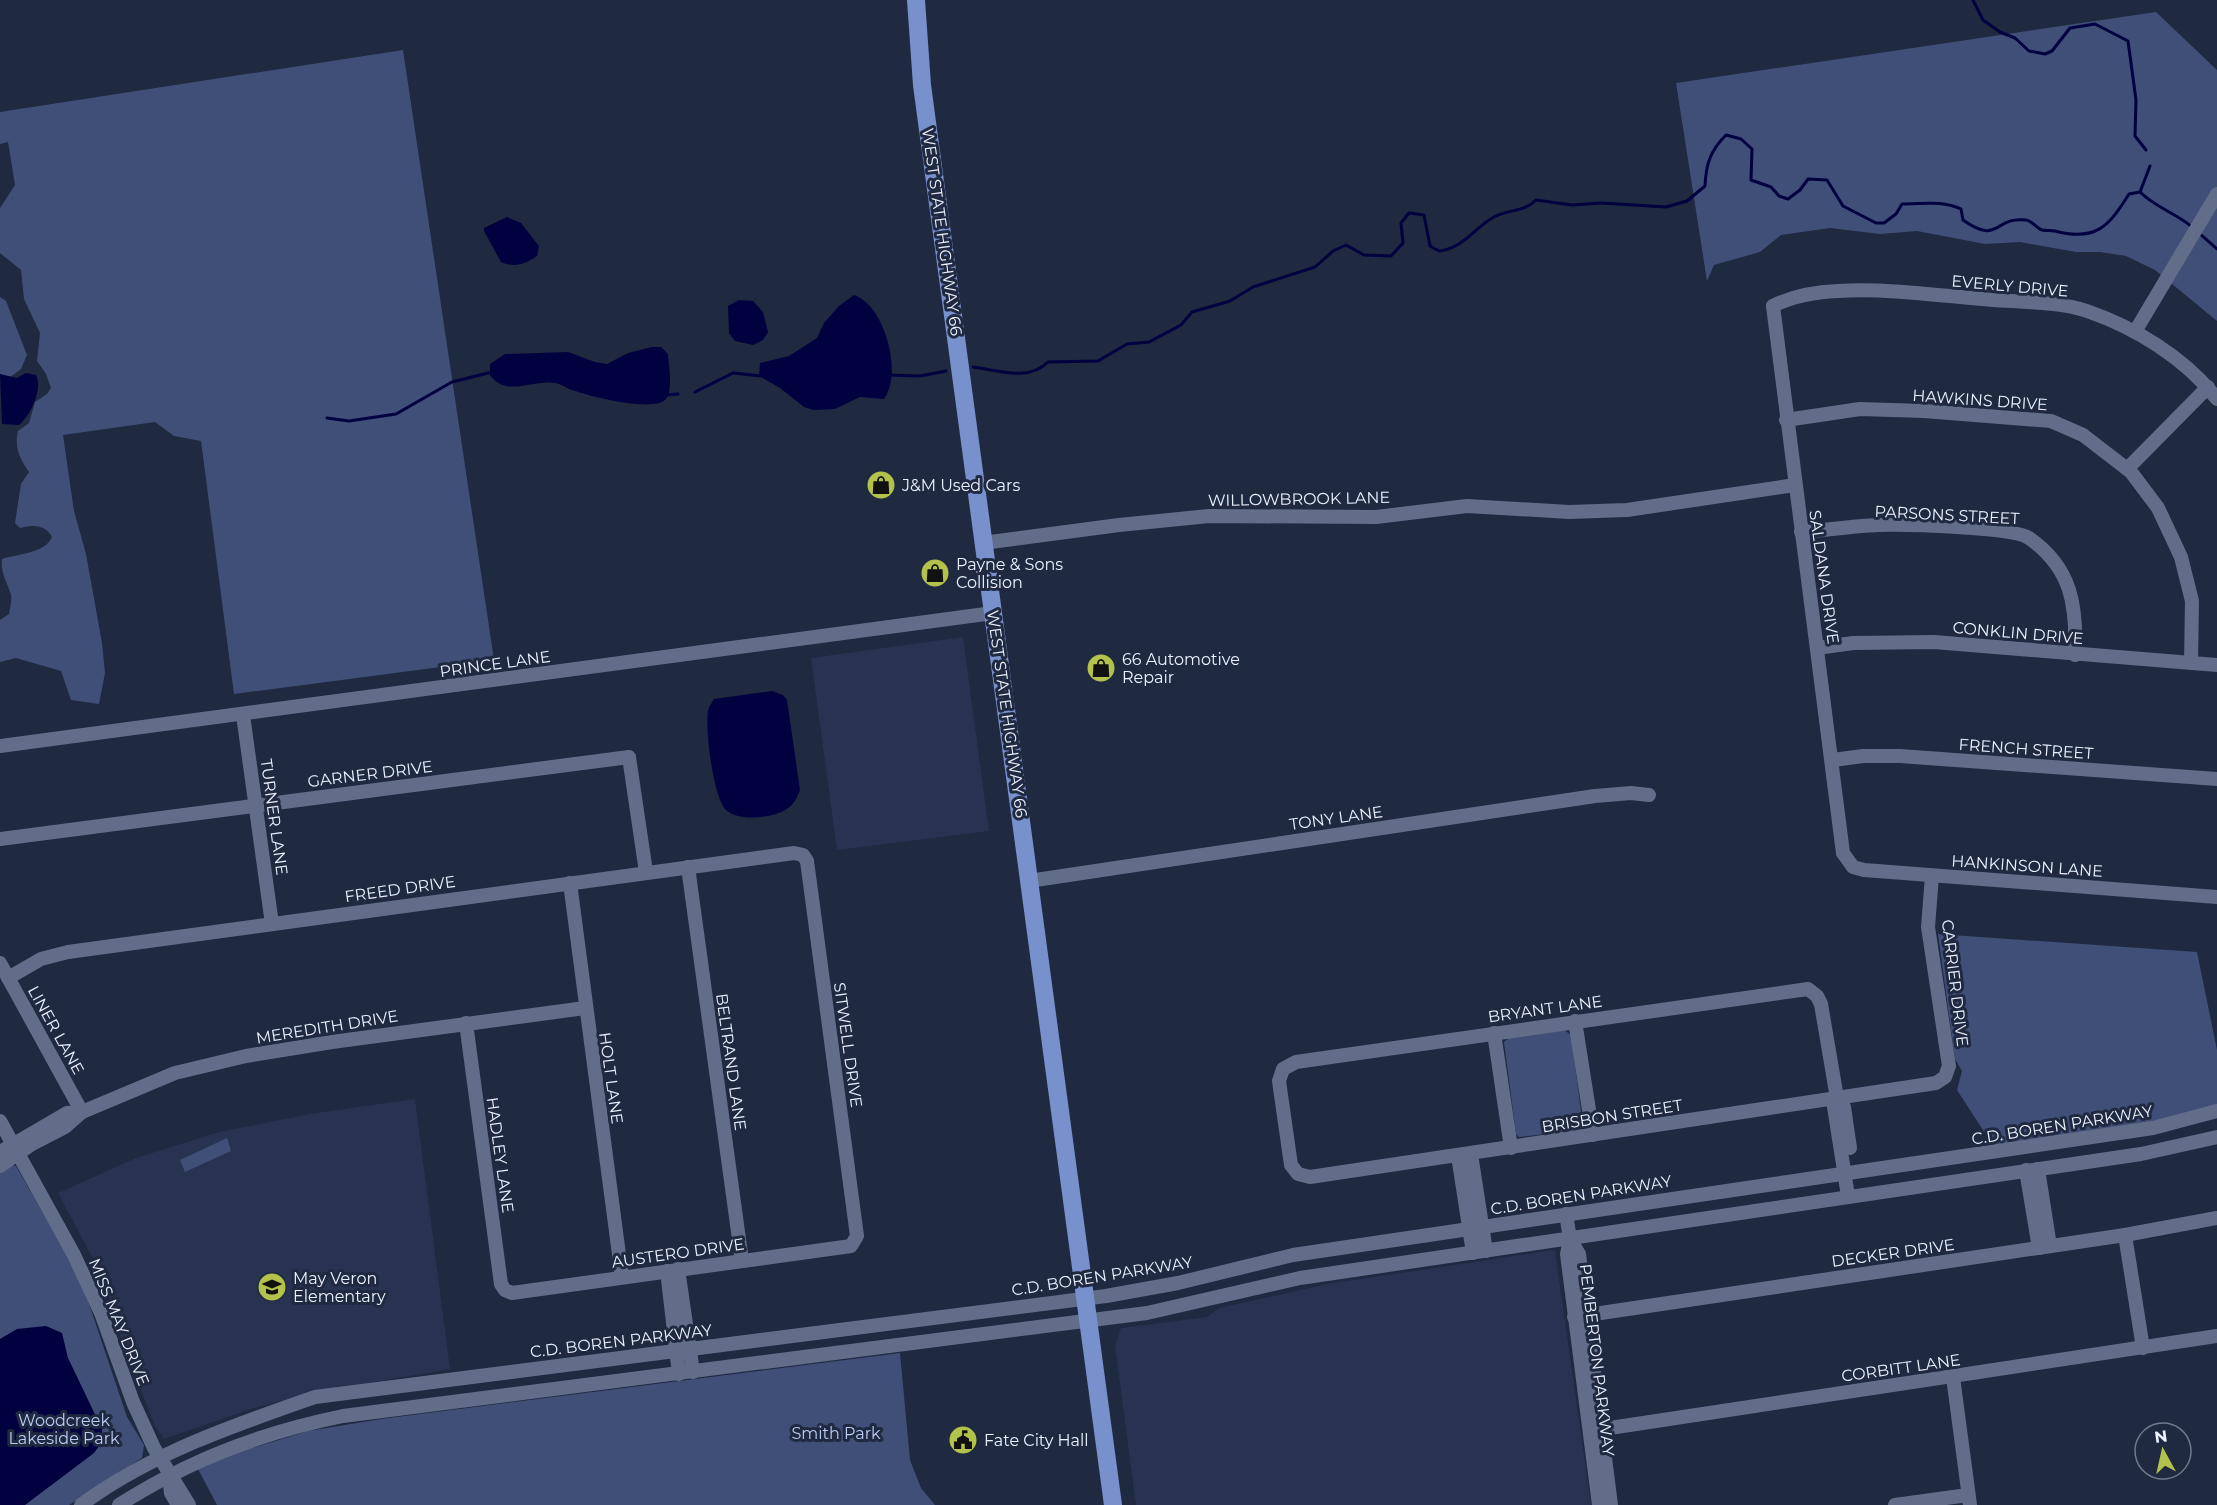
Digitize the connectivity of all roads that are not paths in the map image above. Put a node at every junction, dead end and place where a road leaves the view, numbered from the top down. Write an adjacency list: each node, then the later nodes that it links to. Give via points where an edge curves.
1 (916, 0): 11 (main road, WEST STATE HIGHWAY 66, via 921,76)
2 (2217, 194): 4 (street)
3 (1773, 306): 4 (street, EVERLY DRIVE, via 1788,298 1838,291 1882,292 2085,310); 7 (street, SALDANA DRIVE)
4 (2136, 330): 5 (street, EVERLY DRIVE)
5 (2208, 387): 6 (street, EVERLY DRIVE); 8 (street)
6 (2217, 399)
7 (1786, 420): 8 (street, HAWKINS DRIVE, via 1860,409 2051,421 2083,435); 9 (street, SALDANA DRIVE)
8 (2127, 469): 15 (street, HAWKINS DRIVE, via 2158,508 2181,557 2192,601)
9 (1795, 485): 10 (street, SALDANA DRIVE); 11 (street, WILLOWBROOK LANE, via 1627,510 1467,506 1376,517 1209,516)
10 (1801, 532): 13 (street, SALDANA DRIVE); 14 (street, PARSONS STREET, via 1879,525 2005,531 2028,536 2065,575 2076,615)
11 (984, 543): 12 (main road, WEST STATE HIGHWAY 66)
12 (993, 613): 17 (street, PRINCE LANE); 29 (main road, WEST STATE HIGHWAY 66)
13 (1817, 648): 14 (street, CONKLIN DRIVE, via 1852,643 1934,642); 19 (street, SALDANA DRIVE)
14 (2075, 655): 15 (street, CONKLIN DRIVE)
15 (2191, 663): 16 (street, CONKLIN DRIVE)
16 (2217, 665)
17 (243, 715): 18 (street, PRINCE LANE); 22 (street, TURNER LANE)
18 (0, 746)
19 (1833, 760): 20 (street, FRENCH STREET, via 1900,756); 24 (street, SALDANA DRIVE)
20 (2217, 779)
21 (1649, 795): 29 (street, TONY LANE, via 1595,796)
22 (256, 805): 23 (street, GARNER DRIVE); 27 (street, GARNER DRIVE, via 629,757); 32 (street, TURNER LANE)
23 (0, 839)
24 (1844, 853): 28 (street, HANKINSON LANE, via 1848,863 1858,869)
25 (802, 855): 26 (street, FREED DRIVE); 60 (street, SITWELL DRIVE, via 807,861)
26 (688, 867): 27 (street, FREED DRIVE); 63 (street, BELTRAND LANE)
27 (646, 872): 30 (street, FREED DRIVE)
28 (1932, 876): 31 (street, HANKINSON LANE); 39 (street, CARRIER DRIVE, via 1928,927 1949,1066 1945,1077)
29 (1029, 881): 67 (main road, WEST STATE HIGHWAY 66)
30 (570, 883): 32 (street, FREED DRIVE); 35 (street, HOLT LANE)
31 (2217, 897)
32 (272, 924): 34 (street, FREED DRIVE, via 68,952 42,959)
33 (0, 963): 34 (street, LINER LANE)
34 (8, 978): 42 (street, LINER LANE)
35 (585, 1008): 37 (street, MEREDITH DRIVE); 65 (street, HOLT LANE)
36 (1575, 1021): 38 (street, BRYANT LANE); 40 (street, BRYANT LANE, via 1802,988 1813,991 1821,1004); 44 (street)
37 (466, 1023): 42 (street, MEREDITH DRIVE, via 246,1056 175,1072); 66 (street, HADLEY LANE, via 501,1284)
38 (1494, 1033): 46 (street); 53 (street, BRYANT LANE, via 1296,1062 1283,1069 1278,1081 1291,1164)
39 (1931, 1084): 40 (street, BRISBON STREET)
40 (1837, 1098): 44 (street, BRISBON STREET); 52 (street, via 1834,1107)
41 (2217, 1111): 52 (street, C.D. BOREN PARKWAY, via 2153,1128)
42 (82, 1112): 47 (street, MEREDITH DRIVE, via 67,1113)
43 (0, 1120): 47 (street, MISS MAY DRIVE)
44 (1593, 1135): 46 (street, BRISBON STREET)
45 (2217, 1137): 51 (street, via 2141,1154)
46 (1511, 1148): 49 (street, BRISBON STREET)
47 (15, 1149): 48 (street, MEREDITH DRIVE); 50 (street, MEREDITH DRIVE); 80 (street, MISS MAY DRIVE, via 74,1255)
48 (0, 1152)
49 (1465, 1155): 53 (street, BRISBON STREET, via 1310,1177); 57 (street)
50 (0, 1166)
51 (2032, 1170): 54 (street); 61 (street)
52 (1849, 1172): 54 (street); 55 (street, C.D. BOREN PARKWAY)
53 (1298, 1174)
54 (1853, 1195): 59 (street)
55 (1566, 1214): 57 (street, C.D. BOREN PARKWAY); 59 (street, PEMBERTON PARKWAY)
56 (2217, 1218): 58 (street, DECKER DRIVE)
57 (1477, 1228): 62 (street); 67 (street, C.D. BOREN PARKWAY, via 1293,1255 1178,1283)
58 (2125, 1235): 61 (street, DECKER DRIVE); 73 (street)
59 (1570, 1239): 62 (street); 68 (street, PEMBERTON PARKWAY, via 1579,1254)
60 (855, 1242): 63 (street, AUSTERO DRIVE, via 851,1246)
61 (2044, 1247): 68 (street, DECKER DRIVE)
62 (1480, 1252): 70 (street, via 1300,1278 1147,1313)
63 (742, 1261): 64 (street, AUSTERO DRIVE)
64 (673, 1270): 65 (street, AUSTERO DRIVE); 74 (street)
65 (622, 1277): 66 (street, AUSTERO DRIVE, via 512,1293)
66 (505, 1290)
67 (1086, 1298): 69 (street, C.D. BOREN PARKWAY); 70 (main road, WEST STATE HIGHWAY 66)
68 (1580, 1316): 79 (street, PEMBERTON PARKWAY)
69 (937, 1317): 72 (street); 74 (street, C.D. BOREN PARKWAY)
70 (1088, 1321): 72 (street); 87 (main road, WEST STATE HIGHWAY 66)
71 (2217, 1336): 73 (street, CORBITT LANE)
72 (940, 1341): 75 (street)
73 (2142, 1348): 76 (street, CORBITT LANE)
74 (683, 1350): 75 (street); 77 (street, C.D. BOREN PARKWAY)
75 (686, 1373): 78 (street)
76 (1953, 1377): 79 (street, CORBITT LANE); 82 (street)
77 (431, 1381): 78 (street); 80 (street, C.D. BOREN PARKWAY, via 315,1397)
78 (431, 1405): 81 (street, via 344,1416 291,1428 230,1448)
79 (1595, 1430): 88 (street, PEMBERTON PARKWAY); 89 (street, PEMBERTON PARKWAY)
80 (159, 1458): 81 (street, MISS MAY DRIVE); 83 (street, C.D. BOREN PARKWAY, via 111,1482)
81 (169, 1476): 84 (street); 85 (street, via 171,1493); 86 (street)
82 (1969, 1500): 90 (street)
83 (81, 1505)
84 (119, 1505)
85 (178, 1505)
86 (189, 1505)
87 (1113, 1505)
88 (1599, 1505)
89 (1611, 1505)
90 (1895, 1505)

